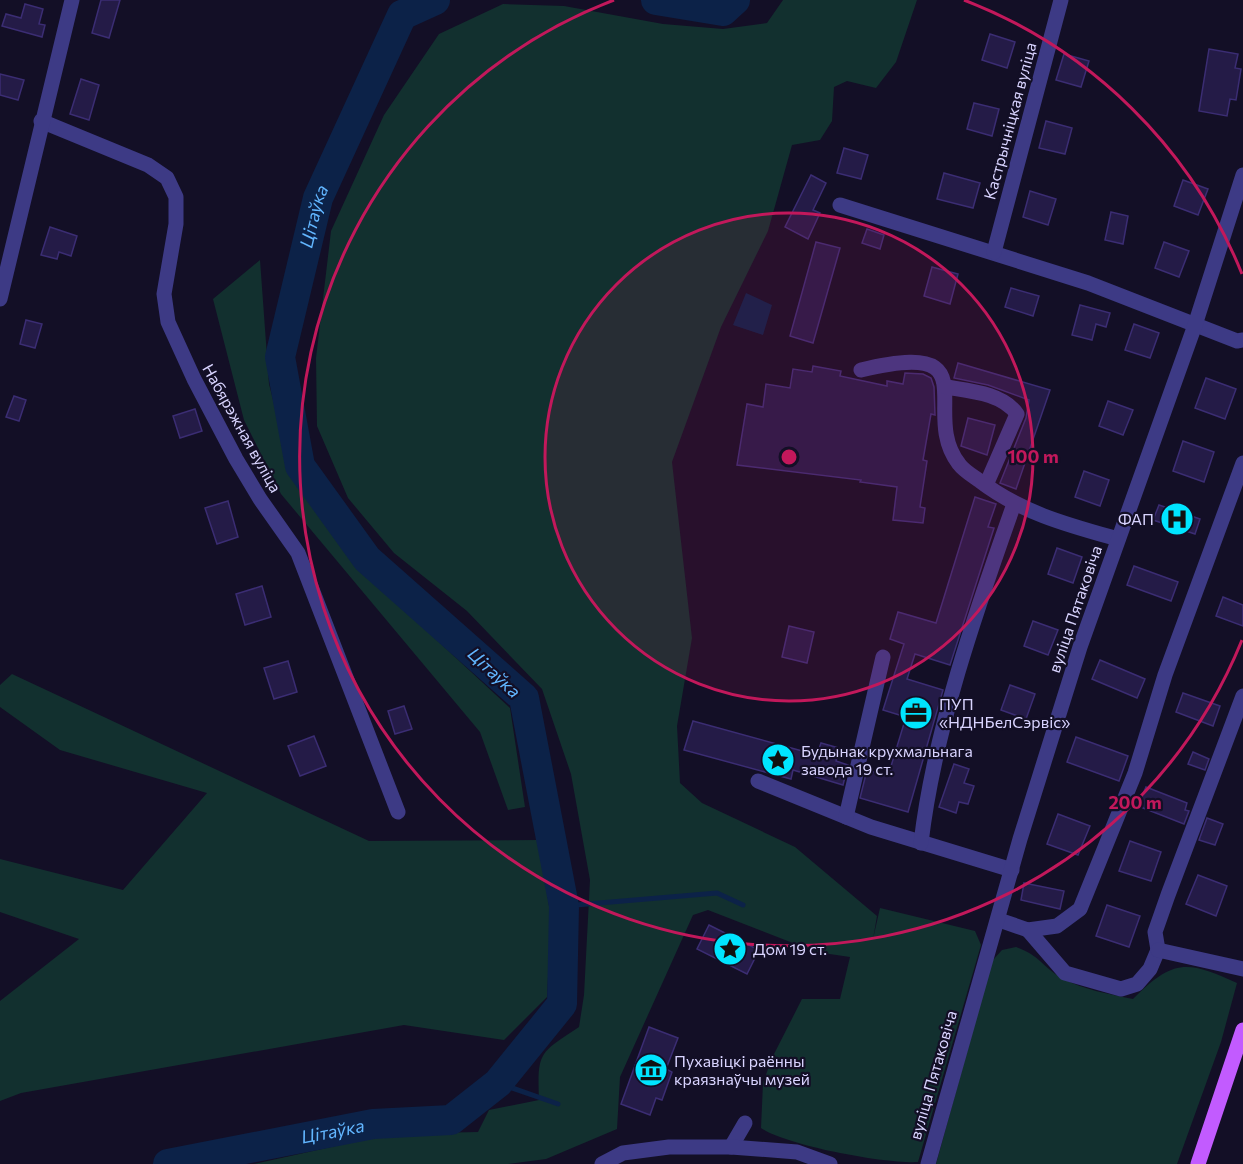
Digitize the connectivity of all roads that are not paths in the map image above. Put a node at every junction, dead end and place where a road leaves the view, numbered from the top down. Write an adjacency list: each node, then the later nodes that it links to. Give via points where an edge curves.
1 (72, 0): 3 (street)
2 (1061, 0): 6 (street, Кастрычніцкая вуліца)
3 (41, 121): 7 (street); 19 (street, Набярэжная вуліца, via 148,165 167,178 176,197 177,224 164,294 168,321 236,459 298,553)
4 (1243, 175): 8 (street, вуліца Пятаковіча)
5 (840, 205): 6 (street)
6 (994, 252): 8 (street)
7 (0, 299)
8 (1195, 325): 9 (street, via 1236,341); 15 (street, вуліца Пятаковіча)
9 (1243, 340)
10 (861, 370): 11 (street, via 897,361 916,362 942,376)
11 (946, 387): 13 (street, via 944,426 949,449 960,465); 13 (street, via 985,394 1012,406 1017,414)
12 (1243, 463): 24 (street, via 1165,675 1135,772 1080,909 1057,926)
13 (986, 485): 14 (street)
14 (1014, 504): 15 (street, via 1048,519); 21 (street, via 941,736)
15 (1118, 539): 22 (street, вуліца Пятаковіча, via 1080,647)
16 (883, 657): 20 (street)
17 (1243, 696): 25 (street, via 1155,932)
18 (758, 781): 20 (street)
19 (398, 812)
20 (846, 817): 21 (street)
21 (921, 843): 22 (street)
22 (1012, 870): 23 (street, вуліца Пятаковіча)
23 (999, 920): 24 (street); 32 (street, вуліца Пятаковіча)
24 (1028, 930): 25 (street, via 1065,973 1121,989 1137,984 1150,969)
25 (1158, 950): 26 (street)
26 (1243, 969)
27 (1243, 1030): 33 (main road)
28 (745, 1123): 29 (street)
29 (731, 1147): 30 (street, via 669,1147 623,1153); 31 (street, via 797,1152)
30 (602, 1164)
31 (830, 1164)
32 (928, 1164)
33 (1198, 1164)

